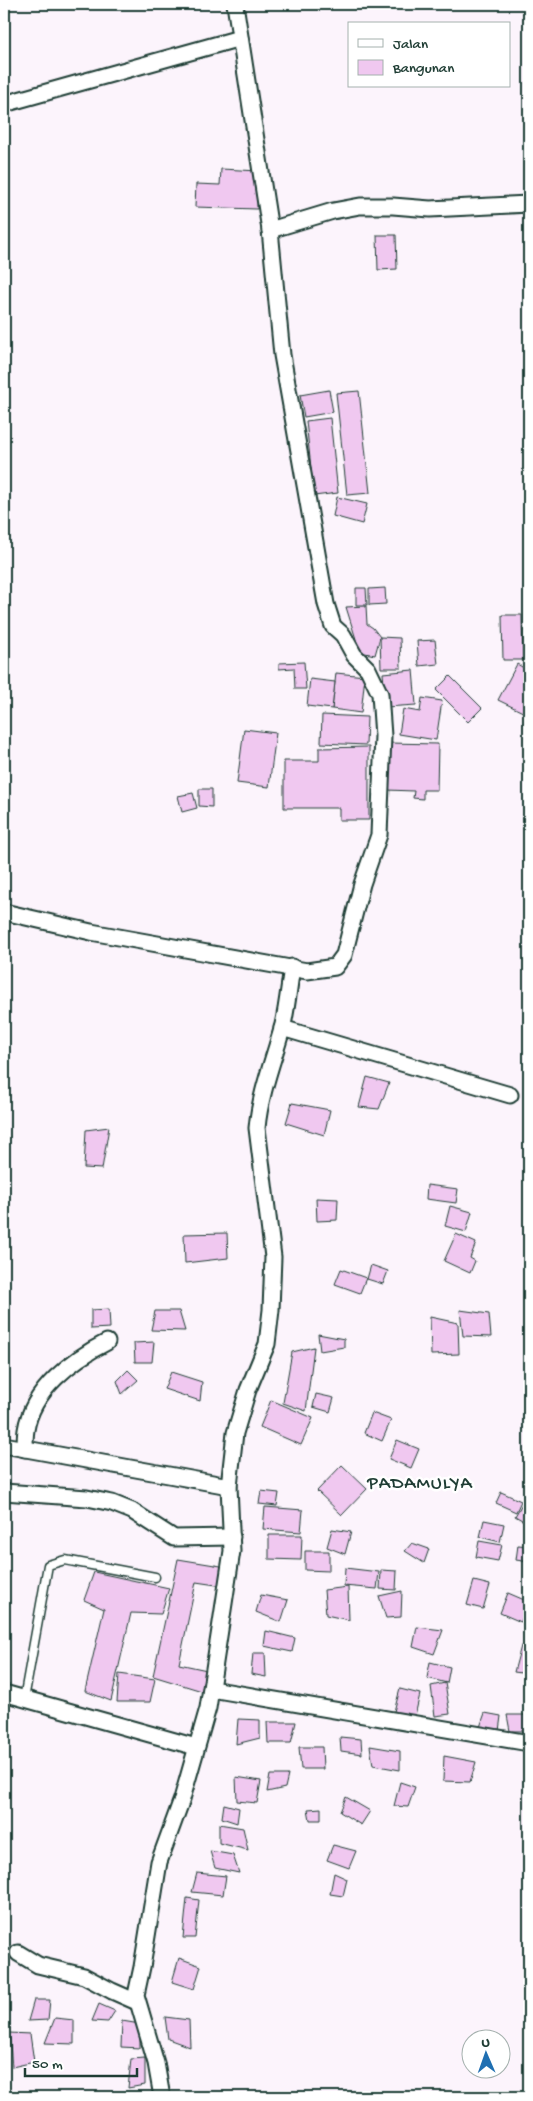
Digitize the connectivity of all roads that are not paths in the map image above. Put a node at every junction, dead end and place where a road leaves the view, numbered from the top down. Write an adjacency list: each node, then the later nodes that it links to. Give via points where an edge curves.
1 (236, 4): 2 (street)
2 (240, 38): 3 (street); 5 (street)
3 (4, 104)
4 (529, 204): 5 (street, via 430,209 360,206)
5 (270, 230): 7 (street, via 282,355 326,604 333,626 368,668 380,694 383,736 379,835 362,884 344,955 335,967 307,971)
6 (4, 912): 7 (street, via 91,932)
7 (292, 967): 8 (street)
8 (282, 1028): 9 (street); 13 (street, via 263,1096 258,1128 273,1256 271,1310 266,1344 235,1432)
9 (510, 1094)
10 (107, 1342): 12 (street, via 68,1367 46,1389 32,1410 26,1430)
11 (4, 1445): 12 (street)
12 (26, 1449): 13 (street)
13 (229, 1486): 15 (street)
14 (4, 1492): 15 (street, via 112,1503 132,1511 174,1538)
15 (232, 1537): 17 (street)
16 (155, 1577): 19 (lane, via 65,1560 48,1565)
17 (211, 1689): 20 (street); 21 (street)
18 (4, 1693): 19 (street)
19 (24, 1699): 21 (street)
20 (529, 1743)
21 (196, 1747): 23 (street, via 182,1799 159,1862)
22 (18, 1953): 23 (street, via 38,1965 84,1976)
23 (137, 2002): 24 (street, via 156,2063)
24 (162, 2097)

